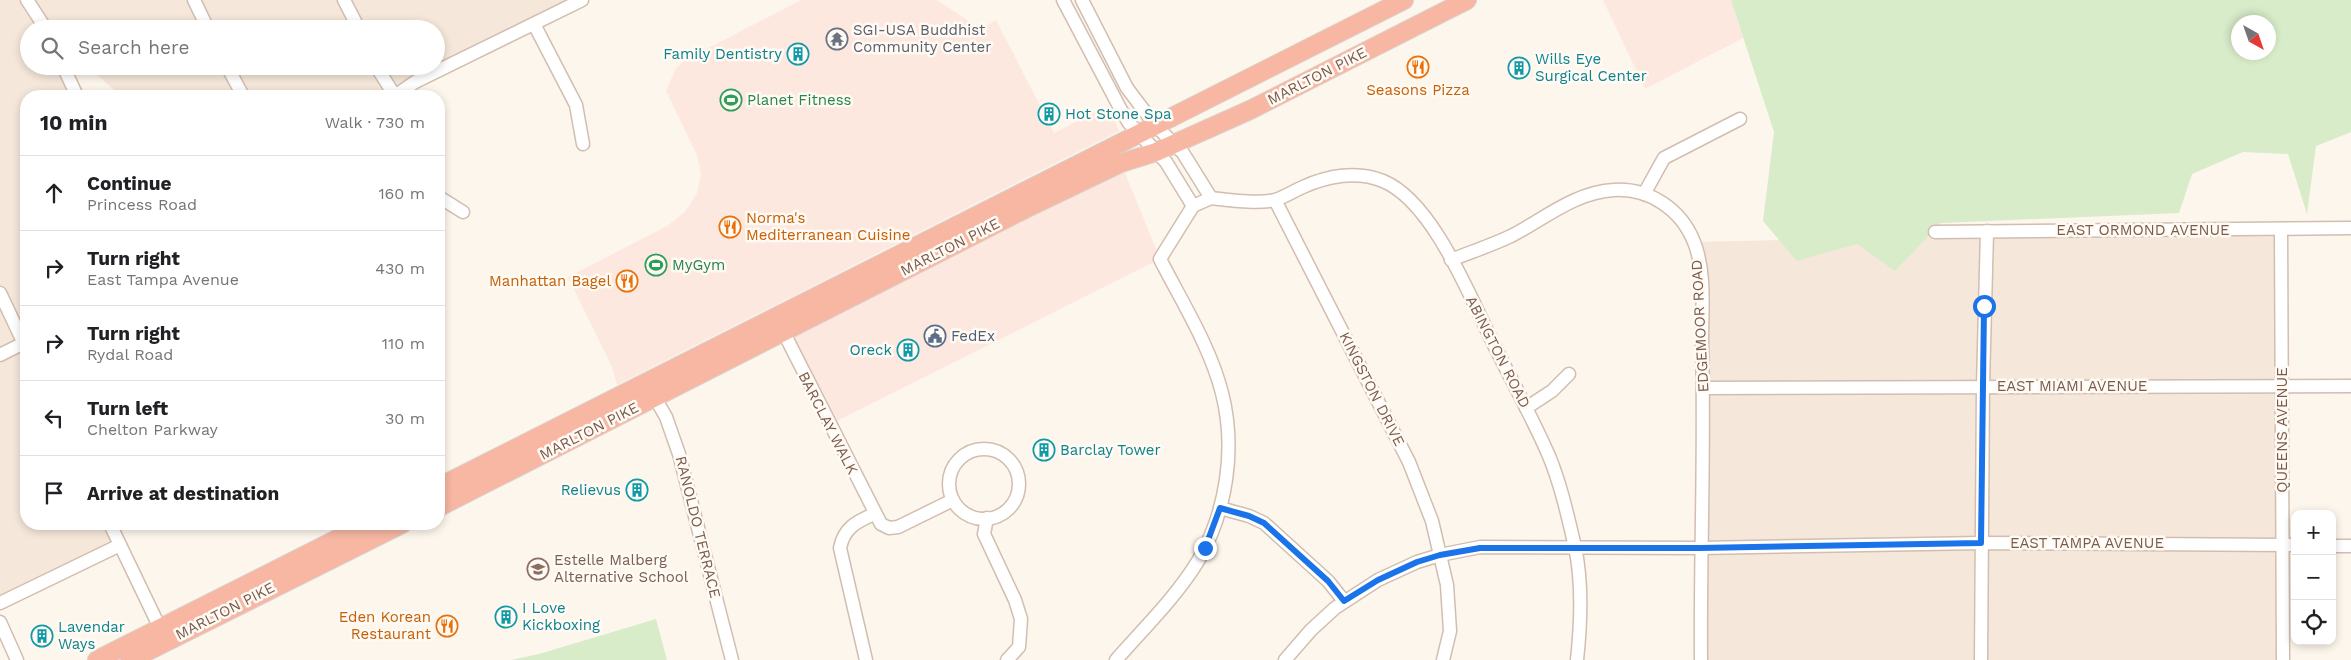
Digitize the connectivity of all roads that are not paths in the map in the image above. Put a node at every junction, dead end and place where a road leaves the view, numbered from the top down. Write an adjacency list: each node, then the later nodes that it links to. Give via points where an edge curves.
1 (27, 0): 9 (street)
2 (194, 0): 10 (street)
3 (344, 0): 11 (street)
4 (582, 0): 12 (street)
5 (1063, 0): 24 (street, via 1113,98 1128,123)
6 (1082, 0): 23 (street, via 1127,88)
7 (1404, 0): 23 (highway, MARLTON PIKE)
8 (1468, 0): 23 (highway, MARLTON PIKE, via 1250,110)
9 (40, 20)
10 (204, 20)
11 (354, 20)
12 (534, 24): 13 (street); 25 (street, via 576,105)
13 (445, 67)
14 (67, 75): 18 (street)
15 (232, 75): 19 (street)
16 (382, 75): 20 (street)
17 (429, 75): 21 (street)
18 (74, 90)
19 (240, 90)
20 (391, 90)
21 (404, 90)
22 (1740, 119): 26 (street, via 1664,158)
23 (1165, 134): 24 (highway, MARLTON PIKE); 24 (highway, MARLTON PIKE); 29 (street, via 1183,153)
24 (1148, 143): 29 (street); 37 (highway, MARLTON PIKE, via 1120,163); 46 (highway, MARLTON PIKE)
25 (583, 144)
26 (1644, 194): 35 (street, EDGEMOOR ROAD, via 1614,190 1592,193 1556,209 1510,236); 45 (street, EDGEMOOR ROAD, via 1672,210 1684,222 1696,250 1701,288)
27 (1275, 200): 29 (street); 35 (street, ABINGTON ROAD, via 1318,180 1344,175 1383,180 1403,192 1418,207); 66 (street, KINGSTON DRIVE, via 1409,462 1432,521)
28 (445, 201): 30 (street)
29 (1202, 202): 53 (street, via 1160,259 1203,342 1222,393 1228,442)
30 (463, 212)
31 (2351, 228): 32 (street, EAST ORMOND AVENUE)
32 (2281, 229): 33 (street, EAST ORMOND AVENUE); 42 (street, QUEENS AVENUE)
33 (1987, 231): 34 (street, EAST ORMOND AVENUE); 43 (street)
34 (1934, 232)
35 (1451, 260): 48 (street, ABINGTON ROAD)
36 (0, 294): 38 (street)
37 (784, 333): 47 (highway, MARLTON PIKE); 54 (street, BARCLAY WALK)
38 (20, 335)
39 (20, 347): 40 (street)
40 (0, 355)
41 (1570, 374): 48 (street)
42 (2282, 385): 43 (street, EAST MIAMI AVENUE); 44 (street, EAST MIAMI AVENUE); 61 (street, QUEENS AVENUE)
43 (1982, 386): 45 (street, EAST MIAMI AVENUE); 59 (street)
44 (2351, 386)
45 (1704, 388): 65 (street, EDGEMOOR ROAD)
46 (620, 396): 49 (highway, MARLTON PIKE); 50 (highway, via 620,404 612,412 501,467)
47 (654, 398): 50 (highway, MARLTON PIKE); 74 (street, RANOLDO TERRACE, via 666,417 679,454)
48 (1526, 408): 64 (street, ABINGTON ROAD, via 1559,484)
49 (445, 484)
50 (460, 496): 52 (highway, MARLTON PIKE)
51 (953, 500): 54 (street, BARCLAY WALK, via 896,528 882,525); 55 (street, via 967,514); 55 (street, via 950,479 959,460 978,450 992,450 1000,454 1016,470 1018,489 1008,509)
52 (445, 504)
53 (1220, 508): 67 (street, via 1264,523 1328,581); 77 (street, via 1196,563)
54 (874, 514): 75 (street, via 853,523 840,548)
55 (986, 518): 76 (street, via 984,534 1022,619 1019,647)
56 (113, 530): 60 (street)
57 (355, 530): 70 (highway, MARLTON PIKE)
58 (390, 530): 73 (highway, MARLTON PIKE)
59 (1981, 543): 61 (street, EAST TAMPA AVENUE); 65 (street, EAST TAMPA AVENUE); 82 (street)
60 (120, 545): 68 (street); 70 (street)
61 (2289, 545): 83 (street, QUEENS AVENUE)
62 (2336, 546): 63 (street)
63 (2351, 546)
64 (1575, 547): 65 (street, EAST TAMPA AVENUE); 66 (street, EAST TAMPA AVENUE, via 1480,548); 80 (street, ABINGTON ROAD, via 1581,624)
65 (1700, 548): 81 (street, EDGEMOOR ROAD)
66 (1440, 555): 67 (street, EAST TAMPA AVENUE, via 1378,580); 79 (street, KINGSTON DRIVE, via 1447,585 1450,631)
67 (1344, 601): 78 (street, EAST TAMPA AVENUE, via 1311,630)
68 (0, 603)
69 (0, 622): 71 (street)
70 (160, 628): 72 (highway, MARLTON PIKE)
71 (18, 660)
72 (97, 660)
73 (130, 660)
74 (732, 660)
75 (866, 660)
76 (1007, 660)
77 (1116, 660)
78 (1285, 660)
79 (1443, 660)
80 (1578, 660)
81 (1701, 660)
82 (1981, 660)
83 (2283, 660)

